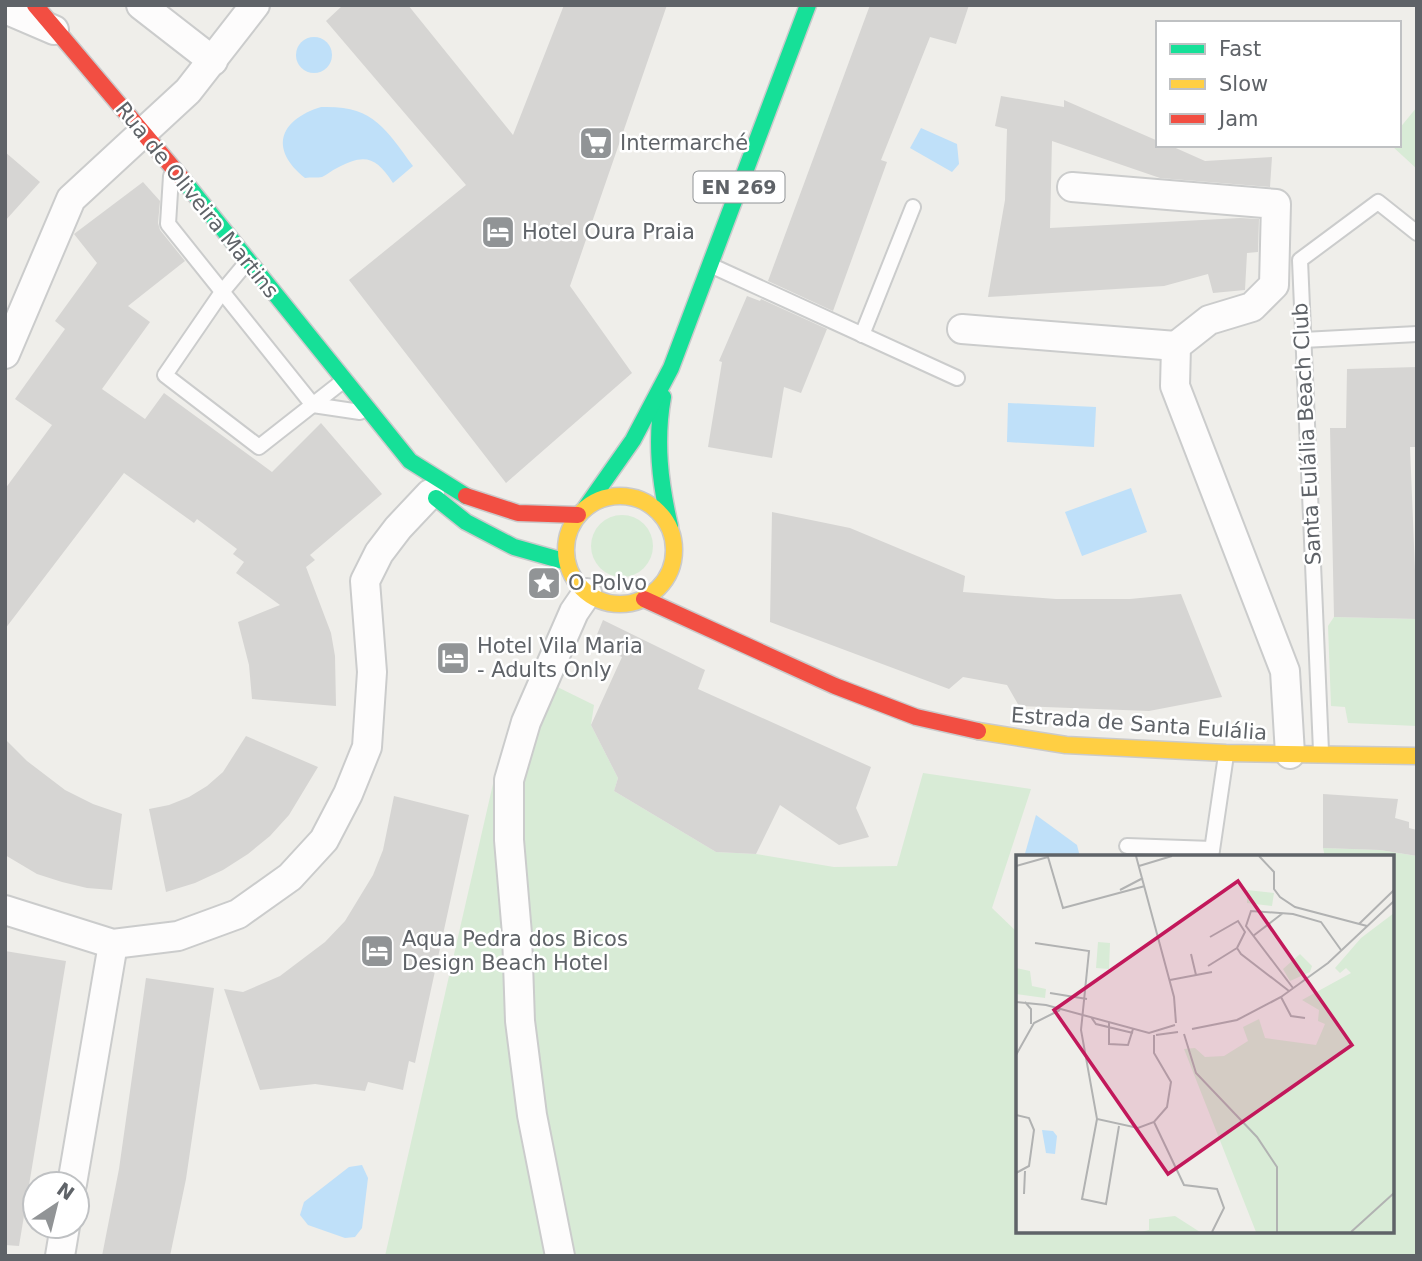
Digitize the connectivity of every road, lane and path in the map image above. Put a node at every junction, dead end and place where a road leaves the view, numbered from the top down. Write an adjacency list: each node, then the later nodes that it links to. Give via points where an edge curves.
1 (35, 5): 6 (street)
2 (141, 5): 7 (street)
3 (256, 5): 7 (street)
4 (808, 5): 14 (street, EN 269)
5 (5, 9): 6 (street, Rua de Oliveira Martins)
6 (57, 31): 8 (street, Rua de Oliveira Martins)
7 (213, 61): 8 (street)
8 (143, 131): 9 (street, Rua de Oliveira Martins); 21 (street, via 71,199)
9 (171, 168): 13 (street, Rua de Oliveira Martins); 15 (lane, via 168,224)
10 (1072, 187): 20 (street, via 1276,204 1274,285 1252,307 1209,320)
11 (914, 207): 18 (lane)
12 (1417, 233): 19 (lane, Santa Eulália Beach Club, via 1378,202 1300,260)
13 (247, 261): 15 (lane); 24 (street, Rua de Oliveira Martins)
14 (709, 265): 18 (lane); 22 (street, EN 269)
15 (222, 292): 25 (lane); 25 (lane, via 165,375 260,447)
16 (962, 329): 20 (street)
17 (1417, 334): 19 (lane)
18 (862, 335): 23 (lane)
19 (1303, 340): 39 (lane, Santa Eulália Beach Club)
20 (1176, 346): 38 (street, via 1175,386 1285,671)
21 (5, 354)
22 (671, 368): 28 (street, EN 269, via 633,440); 29 (street, EN 269, via 661,407 658,447)
23 (957, 378)
24 (343, 381): 25 (lane); 26 (street, Rua de Oliveira Martins)
25 (313, 405): 26 (lane)
26 (371, 414): 27 (street, Rua de Oliveira Martins); 28 (street, Rua de Oliveira Martins, via 410,461 460,494 518,513)
27 (430, 494): 31 (street, Rua de Oliveira Martins, via 466,522 514,548); 44 (street, via 379,553 365,582 372,672 366,747 324,840 290,877 238,914 178,936)
28 (582, 511): 29 (street, via 600,499 633,496 648,502); 31 (street, via 567,538)
29 (670, 526): 30 (street)
30 (675, 554): 32 (street); 34 (street, via 666,581)
31 (567, 562): 33 (street)
32 (687, 578)
33 (587, 593): 34 (street, via 615,604); 46 (street, via 574,612 526,722 509,780 520,1021 532,1115)
34 (644, 599): 36 (street, Estrada de Santa Eulália)
35 (710, 611): 36 (street, Estrada de Santa Eulália)
36 (749, 648): 37 (street, Estrada de Santa Eulália, via 916,717 994,735 1066,745)
37 (1227, 753): 38 (street, Estrada de Santa Eulália); 42 (lane)
38 (1290, 754): 39 (street, Estrada de Santa Eulália)
39 (1321, 754): 40 (street, Estrada de Santa Eulália)
40 (1417, 756)
41 (1127, 846): 42 (lane)
42 (1212, 853)
43 (5, 910): 44 (street)
44 (113, 944): 45 (street)
45 (74, 1170)
46 (560, 1256)

